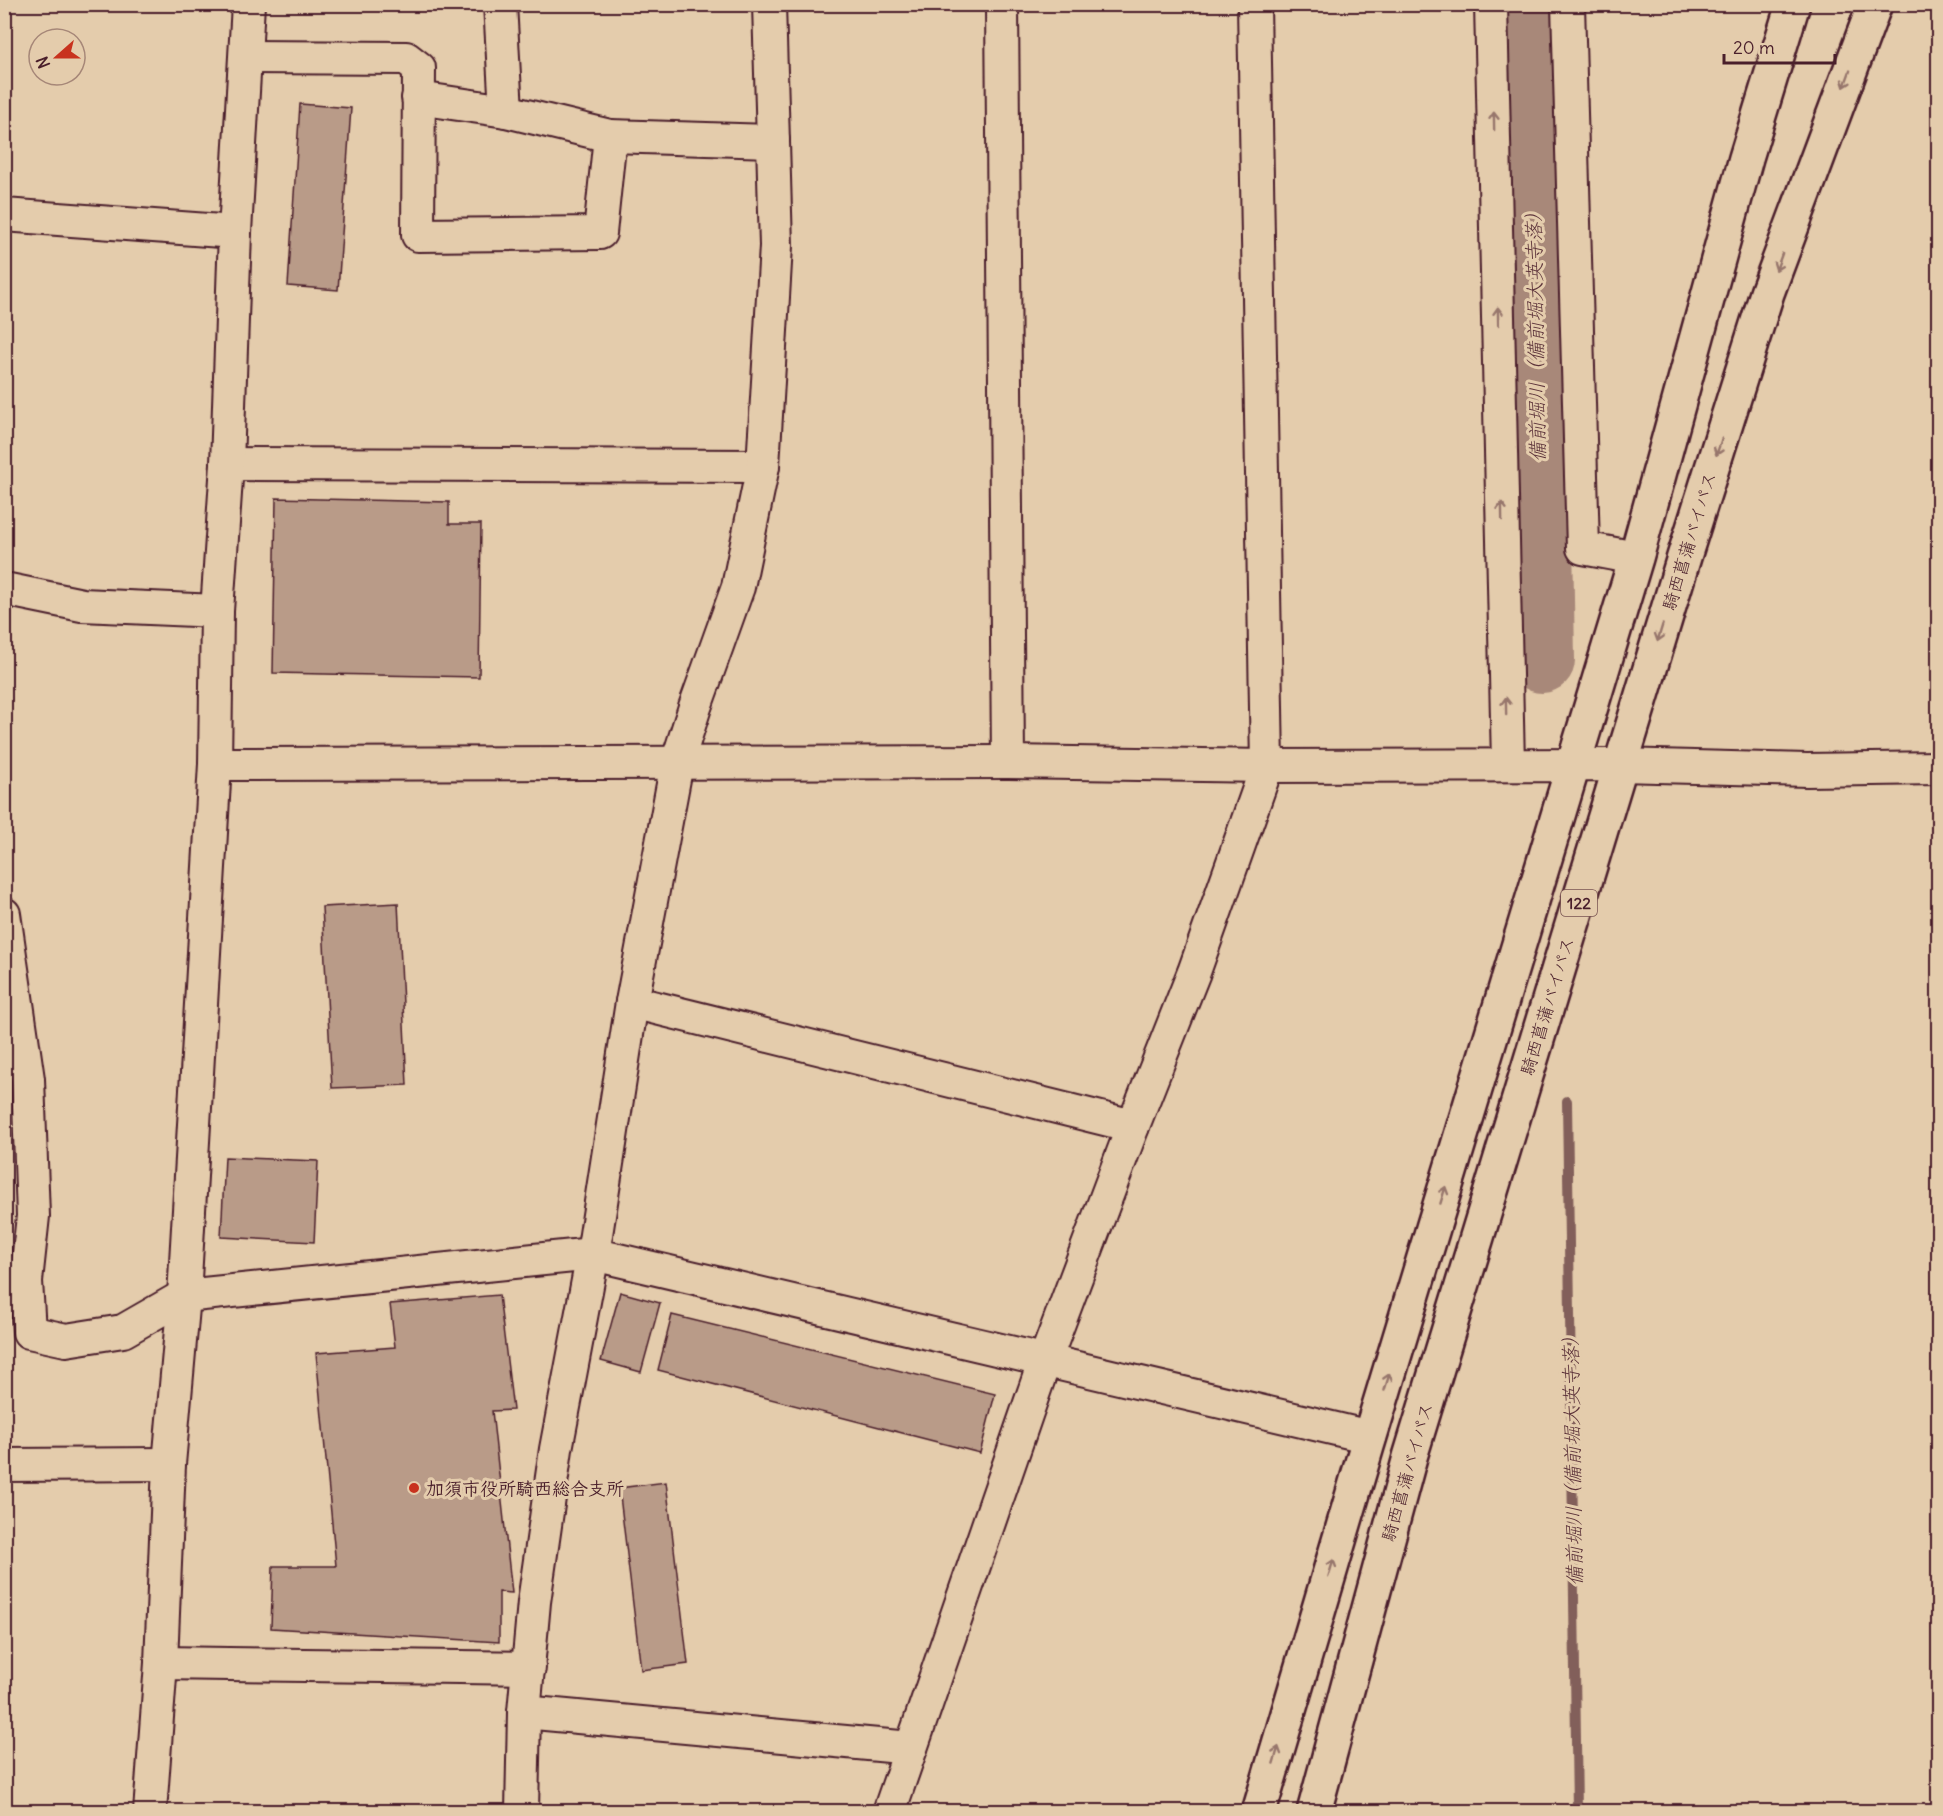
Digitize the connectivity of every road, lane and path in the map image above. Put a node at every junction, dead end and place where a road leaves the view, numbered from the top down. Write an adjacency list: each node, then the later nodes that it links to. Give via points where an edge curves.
1 (248, 4): 10 (street)
2 (500, 4): 12 (street)
3 (769, 4): 14 (street)
4 (1002, 4): 22 (street)
5 (1254, 4): 27 (street)
6 (1491, 4): 25 (street, one-way to 6)
7 (1568, 4): 19 (street, via 1583,548)
8 (1792, 4): 19 (highway, 122)
9 (1875, 4): 26 (highway, 騎西菖蒲バイパス / 122, one-way to 26, via 1767,293)
10 (246, 57): 11 (street, via 406,58 419,68); 16 (street)
11 (418, 98): 12 (street); 13 (street, via 418,235 600,233)
12 (506, 111): 13 (street)
13 (610, 136): 14 (street)
14 (773, 141): 18 (street, via 776,246)
15 (4, 215): 16 (street)
16 (235, 232): 17 (street)
17 (227, 464): 18 (street); 21 (street)
18 (763, 466): 23 (street, via 738,587)
19 (1636, 558): 28 (highway, 122)
20 (4, 589): 21 (street, via 82,605)
21 (217, 610): 24 (street)
22 (1008, 762): 23 (street); 27 (street)
23 (677, 763): 24 (street); 31 (street)
24 (215, 764): 34 (street)
25 (1508, 764): 27 (street); 28 (street)
26 (1620, 765): 28 (street); 29 (street, via 1807,770); 47 (highway, 騎西菖蒲バイパス / 122, via 1410,1457)
27 (1267, 766): 32 (street, via 1194,972)
28 (1573, 766): 36 (highway, 122, one-way to 28)
29 (1938, 768)
30 (4, 914): 34 (street, via 28,1079 33,1216 26,1281 29,1332 66,1341 123,1331)
31 (632, 1002): 32 (street); 33 (street)
32 (1132, 1126): 35 (street)
33 (593, 1254): 34 (street); 35 (street); 40 (street, via 556,1449 534,1602)
34 (184, 1296): 37 (street)
35 (1045, 1360): 36 (street); 42 (street)
36 (1370, 1437): 46 (highway, 122, one-way to 36)
37 (169, 1464): 38 (street); 39 (street)
38 (4, 1465)
39 (160, 1663): 40 (street); 43 (street)
40 (529, 1668): 41 (street)
41 (524, 1712): 42 (street); 44 (street)
42 (911, 1748): 45 (street)
43 (150, 1812)
44 (522, 1812)
45 (889, 1812)
46 (1259, 1812)
47 (1314, 1812)

